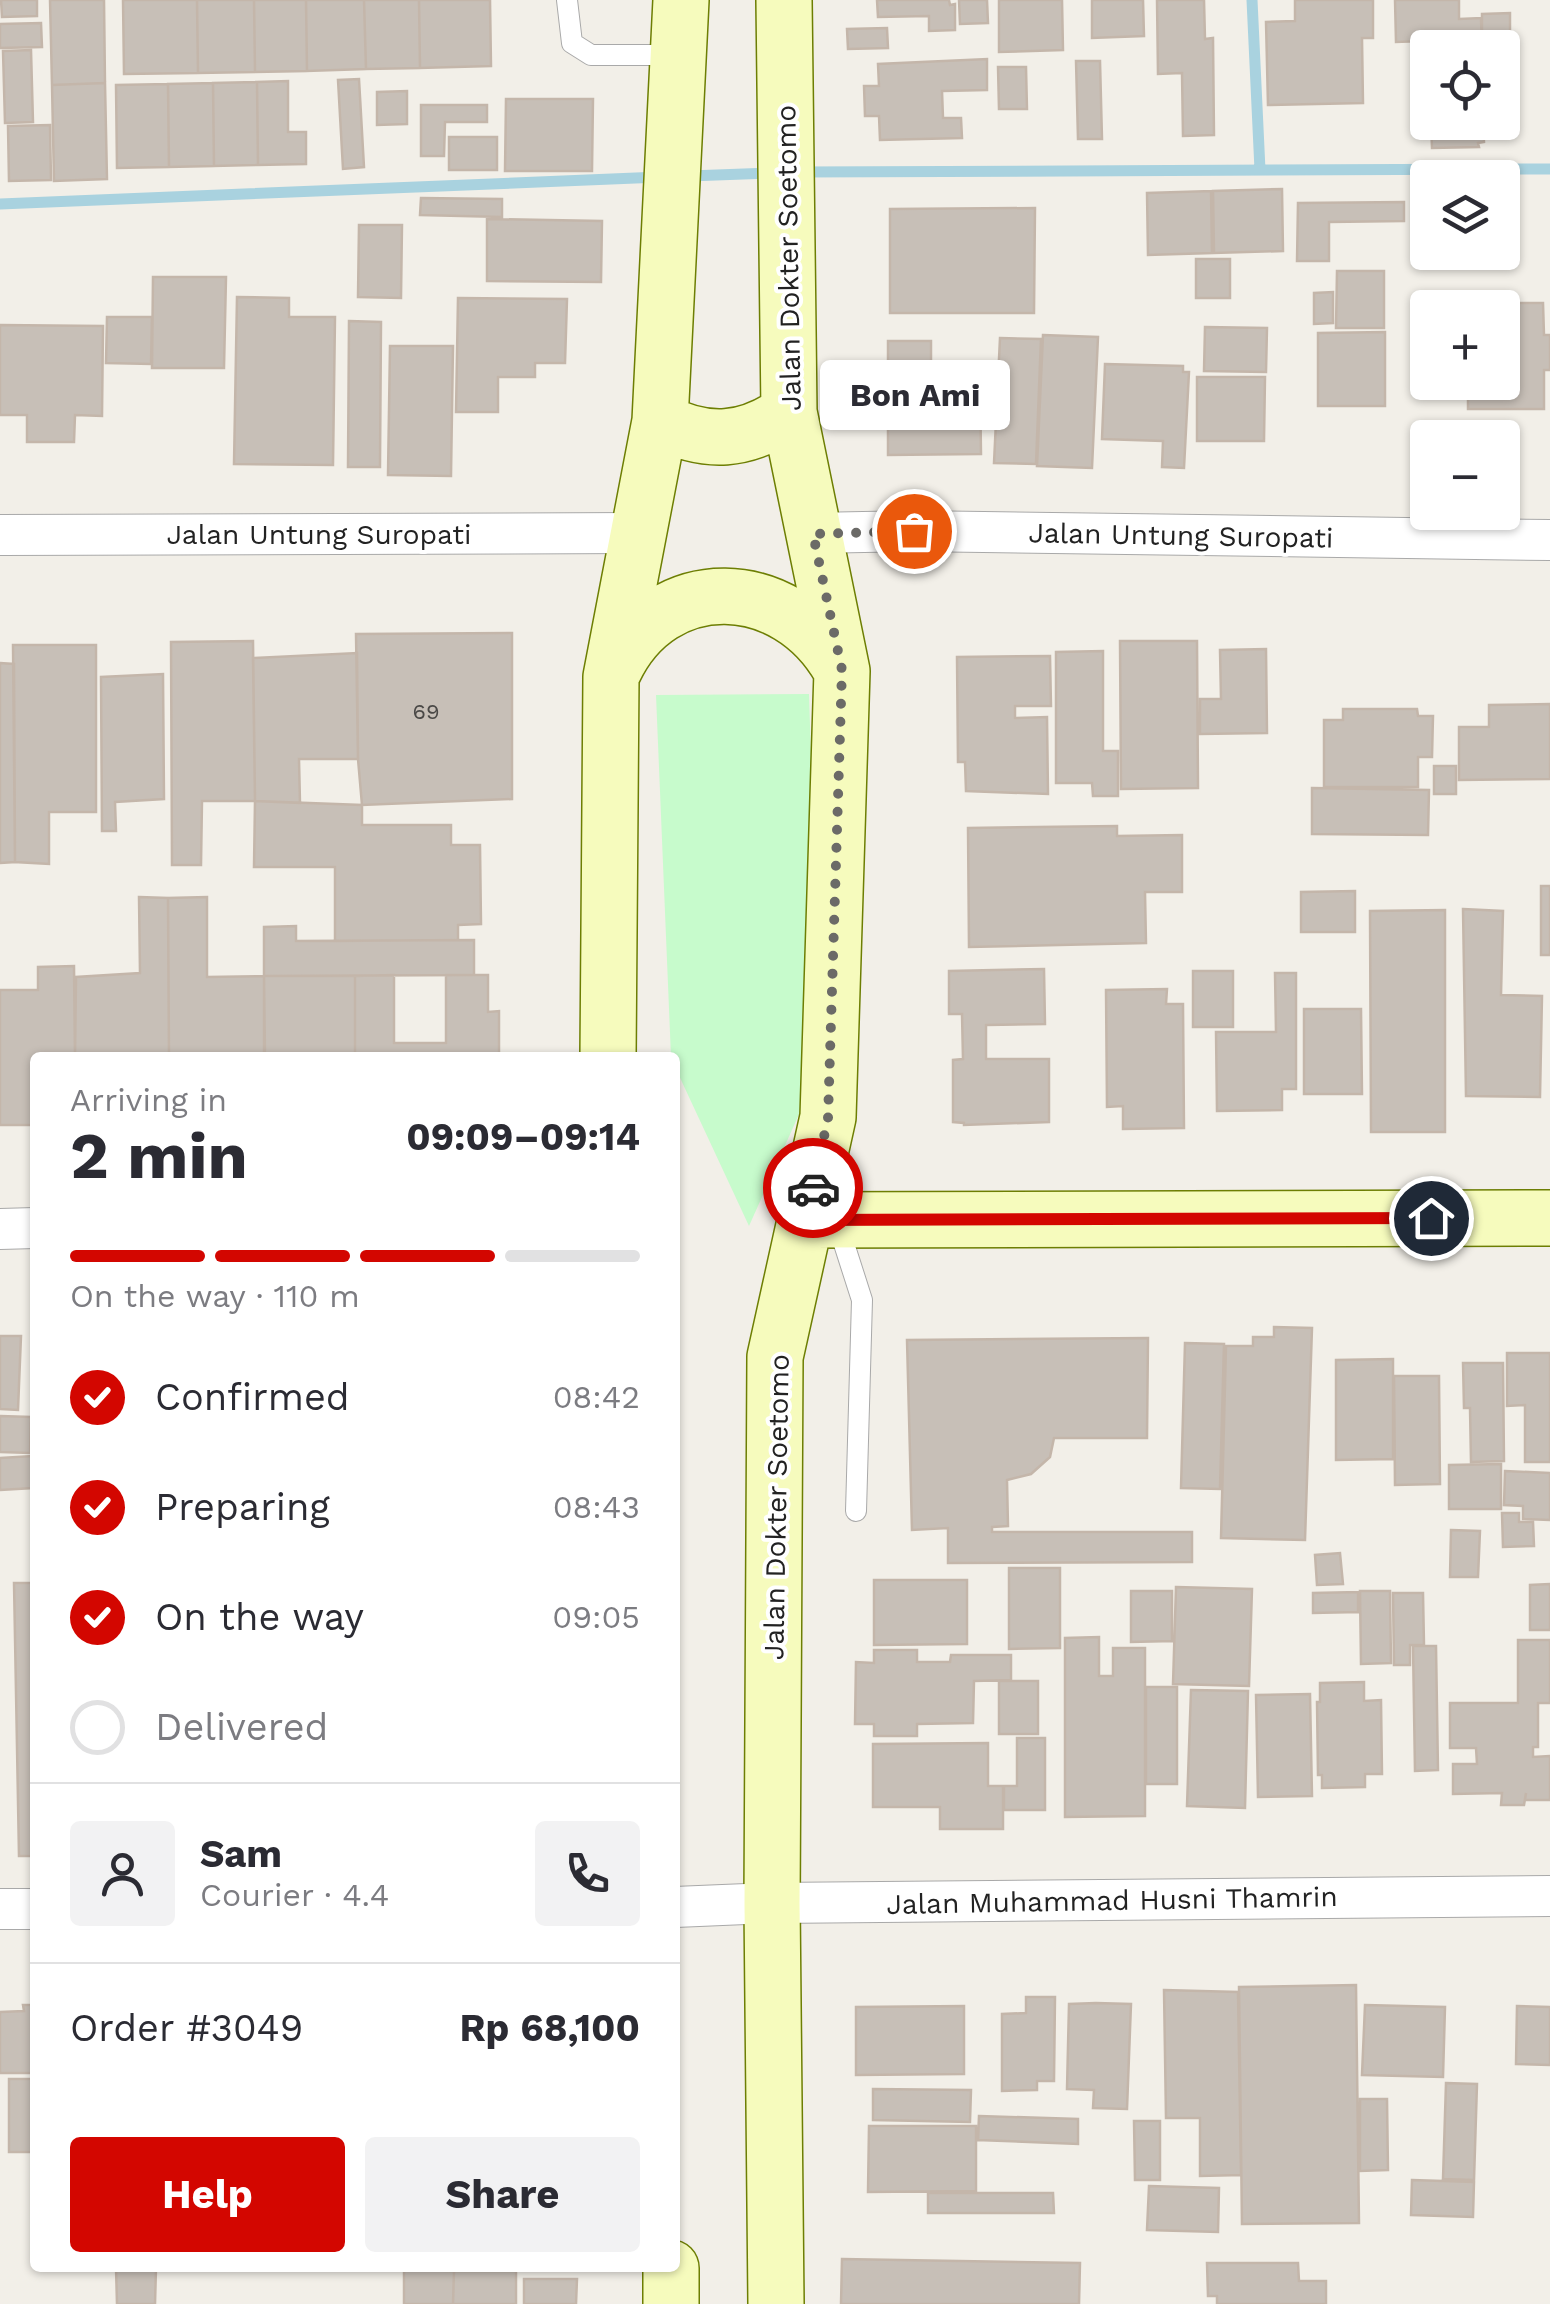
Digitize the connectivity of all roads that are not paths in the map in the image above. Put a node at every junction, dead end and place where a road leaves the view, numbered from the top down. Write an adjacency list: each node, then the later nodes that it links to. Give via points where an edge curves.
1 (568, 0): 4 (lane, via 572,43 590,55)
2 (681, 0): 4 (main road)
3 (784, 0): 5 (main road, Jalan Dokter Soetomo)
4 (678, 55): 6 (main road)
5 (790, 412): 6 (main road, via 726,438 703,438); 8 (main road, Jalan Dokter Soetomo)
6 (660, 421): 7 (main road)
7 (639, 534): 9 (street, Jalan Untung Suropati); 12 (main road)
8 (813, 534): 10 (street, Jalan Untung Suropati); 11 (main road, Jalan Dokter Soetomo)
9 (0, 535)
10 (1550, 540)
11 (842, 670): 12 (main road, via 794,615 724,596 655,619); 15 (main road, Jalan Dokter Soetomo)
12 (610, 677): 13 (main road)
13 (608, 1052)
14 (1550, 1218): 15 (main road)
15 (821, 1220): 18 (lane, via 862,1300); 20 (main road, Jalan Dokter Soetomo, via 775,1356)
16 (0, 1228): 17 (street)
17 (30, 1228)
18 (856, 1511)
19 (1550, 1896): 20 (street, Jalan Muhammad Husni Thamrin)
20 (772, 1903): 21 (street, Jalan Muhammad Husni Thamrin); 26 (main road, Jalan Dokter Soetomo)
21 (680, 1907)
22 (0, 1909): 23 (street)
23 (30, 1909)
24 (671, 2272): 25 (main road)
25 (671, 2304)
26 (776, 2304)

